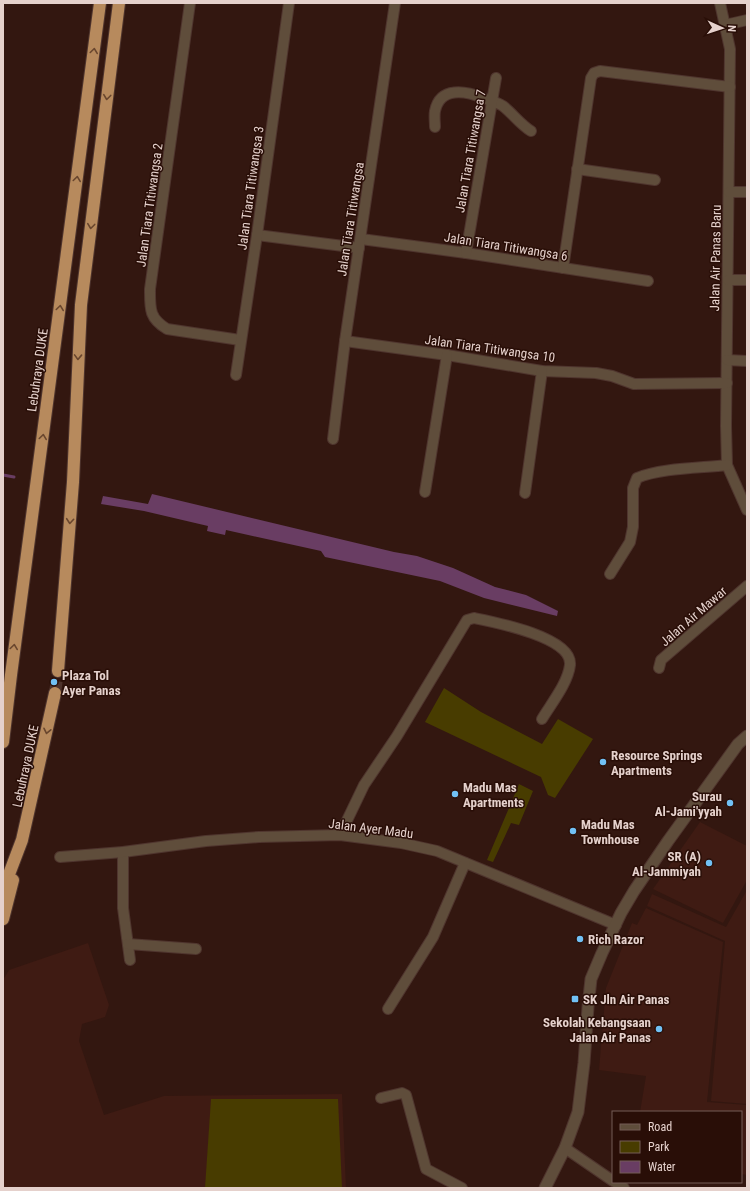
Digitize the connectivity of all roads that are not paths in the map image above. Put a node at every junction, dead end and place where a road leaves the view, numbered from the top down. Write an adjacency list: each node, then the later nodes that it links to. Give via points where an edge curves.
1 (100, 3): 42 (highway, Lebuhraya DUKE, one-way to 1)
2 (119, 3): 41 (highway, one-way to 41, via 81,304 73,482)
3 (190, 3): 25 (street, Jalan Tiara Titiwangsa 2, via 150,289 150,311 157,323 167,329)
4 (290, 3): 18 (street, Jalan Tiara Titiwangsa 3)
5 (395, 3): 19 (street, Jalan Tiara Titiwangsa)
6 (720, 3): 8 (street, Jalan Air Panas Baru)
7 (747, 20): 8 (street)
8 (725, 25): 10 (street, Jalan Air Panas Baru, via 730,48)
9 (496, 78): 11 (street, Jalan Tiara Titiwangsa 7)
10 (730, 87): 14 (street, via 600,71 594,73 591,78); 16 (street, Jalan Air Panas Baru)
11 (492, 101): 12 (street, via 458,91 445,95 435,111); 13 (street, via 502,106); 20 (street, Jalan Tiara Titiwangsa 7)
12 (434, 127)
13 (531, 131)
14 (577, 169): 15 (street); 21 (street)
15 (655, 180)
16 (729, 192): 17 (street); 22 (street, Jalan Air Panas Baru)
17 (747, 192)
18 (257, 235): 19 (street, Jalan Tiara Titiwangsa 6); 25 (street, Jalan Tiara Titiwangsa 3)
19 (360, 243): 20 (street, Jalan Tiara Titiwangsa 6); 26 (street, Jalan Tiara Titiwangsa)
20 (466, 252): 21 (street, Jalan Tiara Titiwangsa 6)
21 (563, 268): 24 (street, Jalan Tiara Titiwangsa 6)
22 (728, 280): 23 (street); 28 (street, Jalan Air Panas Baru)
23 (747, 280)
24 (648, 281)
25 (240, 340): 31 (street, Jalan Tiara Titiwangsa 3)
26 (345, 340): 27 (street, Jalan Tiara Titiwangsa 10); 33 (street, Jalan Tiara Titiwangsa)
27 (447, 355): 30 (street, Jalan Tiara Titiwangsa 10); 35 (street)
28 (727, 360): 29 (street); 32 (street, Jalan Air Panas Baru)
29 (747, 361)
30 (542, 371): 32 (street, Jalan Tiara Titiwangsa 10, via 596,373 634,384); 36 (street)
31 (236, 376)
32 (726, 383): 34 (street, Jalan Air Panas Baru)
33 (333, 439)
34 (727, 465): 37 (street, Jalan Air Panas Baru); 38 (street, via 646,474 637,478 633,488 633,527 630,542)
35 (425, 492)
36 (525, 493)
37 (747, 510)
38 (610, 574)
39 (747, 586): 40 (street, Jalan Air Mawar, via 661,660)
40 (659, 668)
41 (58, 671)
42 (11, 675): 44 (highway); 47 (highway, Lebuhraya DUKE)
43 (55, 693): 49 (highway, Lebuhraya DUKE, one-way to 49)
44 (3, 704)
45 (542, 719): 48 (street, via 568,676 571,663 566,652 546,639 513,626 474,618 467,620 364,785)
46 (747, 736): 55 (street, via 738,744 668,841 634,891)
47 (3, 742)
48 (340, 835): 50 (street, Jalan Ayer Madu, via 206,841); 52 (street, Jalan Ayer Madu, via 401,843 437,851)
49 (22, 840): 53 (highway, Lebuhraya DUKE); 54 (highway)
50 (123, 852): 51 (street, Jalan Ayer Madu); 56 (street, via 123,908)
51 (60, 857)
52 (465, 863): 55 (street, Jalan Ayer Madu); 59 (street, via 433,937)
53 (3, 890)
54 (3, 919)
55 (616, 926): 61 (street, via 591,979 578,1112)
56 (128, 944): 57 (street); 58 (street)
57 (196, 949)
58 (130, 960)
59 (388, 1009)
60 (381, 1098): 63 (street, via 402,1093 406,1095 426,1169)
61 (564, 1148): 62 (street); 64 (street)
62 (612, 1180)
63 (462, 1188)
64 (545, 1188)

